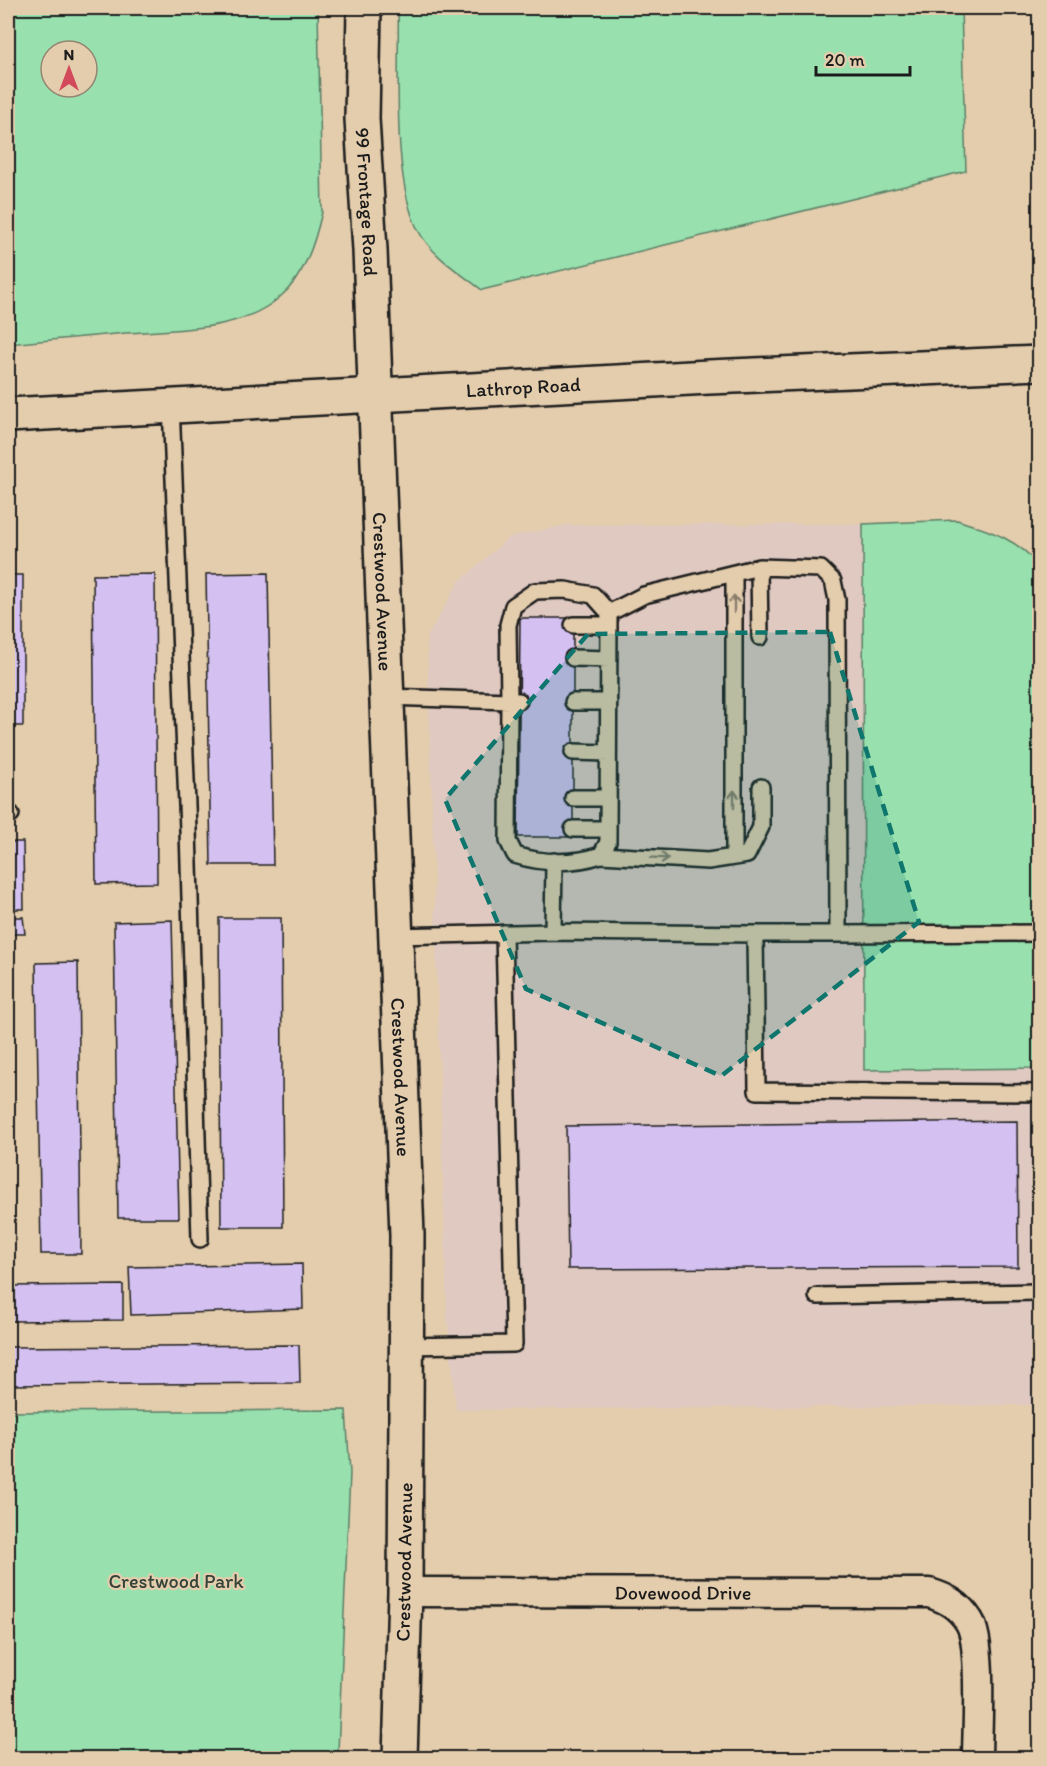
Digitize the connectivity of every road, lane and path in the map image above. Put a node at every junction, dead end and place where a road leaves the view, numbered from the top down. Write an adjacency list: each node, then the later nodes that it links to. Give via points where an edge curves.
1 (364, 8): 3 (street, 99 Frontage Road, via 362,119)
2 (1040, 363): 3 (street, Lathrop Road)
3 (374, 394): 4 (street, Lathrop Road); 13 (street, Crestwood Avenue)
4 (171, 404): 5 (street, Lathrop Road); 34 (lane)
5 (8, 414)
6 (759, 567): 7 (lane); 10 (lane); 31 (lane, via 820,569 834,582)
7 (734, 573): 8 (lane, via 644,595); 25 (lane, one-way to 7)
8 (609, 619): 9 (lane); 12 (lane); 14 (lane, via 593,595 565,590 535,591 513,606)
9 (573, 625)
10 (760, 637)
11 (573, 658): 12 (lane)
12 (609, 659): 16 (lane)
13 (386, 697): 14 (lane); 32 (street, Crestwood Avenue)
14 (514, 701): 26 (lane, via 513,829 508,841 515,855 533,861)
15 (573, 702): 16 (lane)
16 (609, 702): 18 (lane)
17 (573, 752): 18 (lane)
18 (608, 753): 21 (lane)
19 (761, 787): 25 (lane, via 761,827 747,855)
20 (573, 798): 21 (lane)
21 (608, 798): 23 (lane)
22 (573, 828): 23 (lane)
23 (608, 828): 24 (lane, via 608,842)
24 (601, 855): 25 (lane, one-way to 25, via 708,861); 26 (lane, via 584,861)
25 (734, 857)
26 (554, 861): 27 (lane)
27 (553, 932): 28 (lane); 30 (lane)
28 (504, 933): 32 (lane); 37 (lane, via 514,1344)
29 (1040, 933): 31 (lane)
30 (755, 934): 31 (lane); 33 (lane, via 757,1091)
31 (838, 934)
32 (395, 936): 37 (street, Crestwood Avenue, via 407,1235)
33 (1040, 1093)
34 (200, 1239)
35 (1040, 1292): 36 (lane)
36 (817, 1296)
37 (406, 1346): 38 (street, Crestwood Avenue)
38 (405, 1592): 39 (street, Crestwood Avenue); 40 (street, Dovewood Drive, via 928,1593 944,1597 971,1623 978,1663)
39 (400, 1758)
40 (977, 1758)

